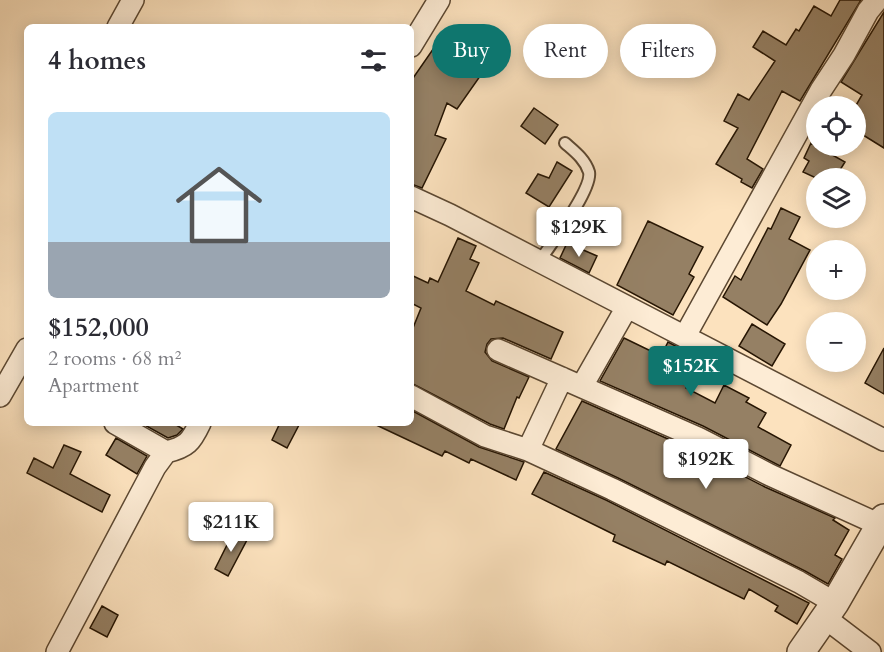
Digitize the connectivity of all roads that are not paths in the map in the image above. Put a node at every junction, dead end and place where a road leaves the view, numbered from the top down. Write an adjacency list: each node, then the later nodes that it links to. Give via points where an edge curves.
1 (133, 0): 4 (street)
2 (438, 0): 5 (street)
3 (877, 0): 10 (street, via 821,90)
4 (119, 24)
5 (414, 41)
6 (564, 143): 8 (lane, via 581,158 590,180)
7 (414, 198): 8 (street)
8 (539, 262): 9 (street)
9 (627, 307): 10 (street); 14 (street)
10 (685, 336): 19 (street)
11 (498, 350): 13 (street)
12 (24, 355): 15 (street)
13 (562, 378): 14 (street); 20 (street)
14 (582, 386): 22 (street, via 770,476)
15 (0, 396)
16 (414, 398): 20 (street, via 485,436)
17 (120, 426): 21 (street)
18 (199, 426): 21 (street, via 192,441)
19 (884, 440)
20 (528, 450): 23 (street, via 779,572)
21 (166, 452): 24 (street)
22 (882, 522): 23 (street)
23 (830, 610): 25 (street); 26 (street)
24 (57, 652)
25 (801, 652)
26 (870, 652)

